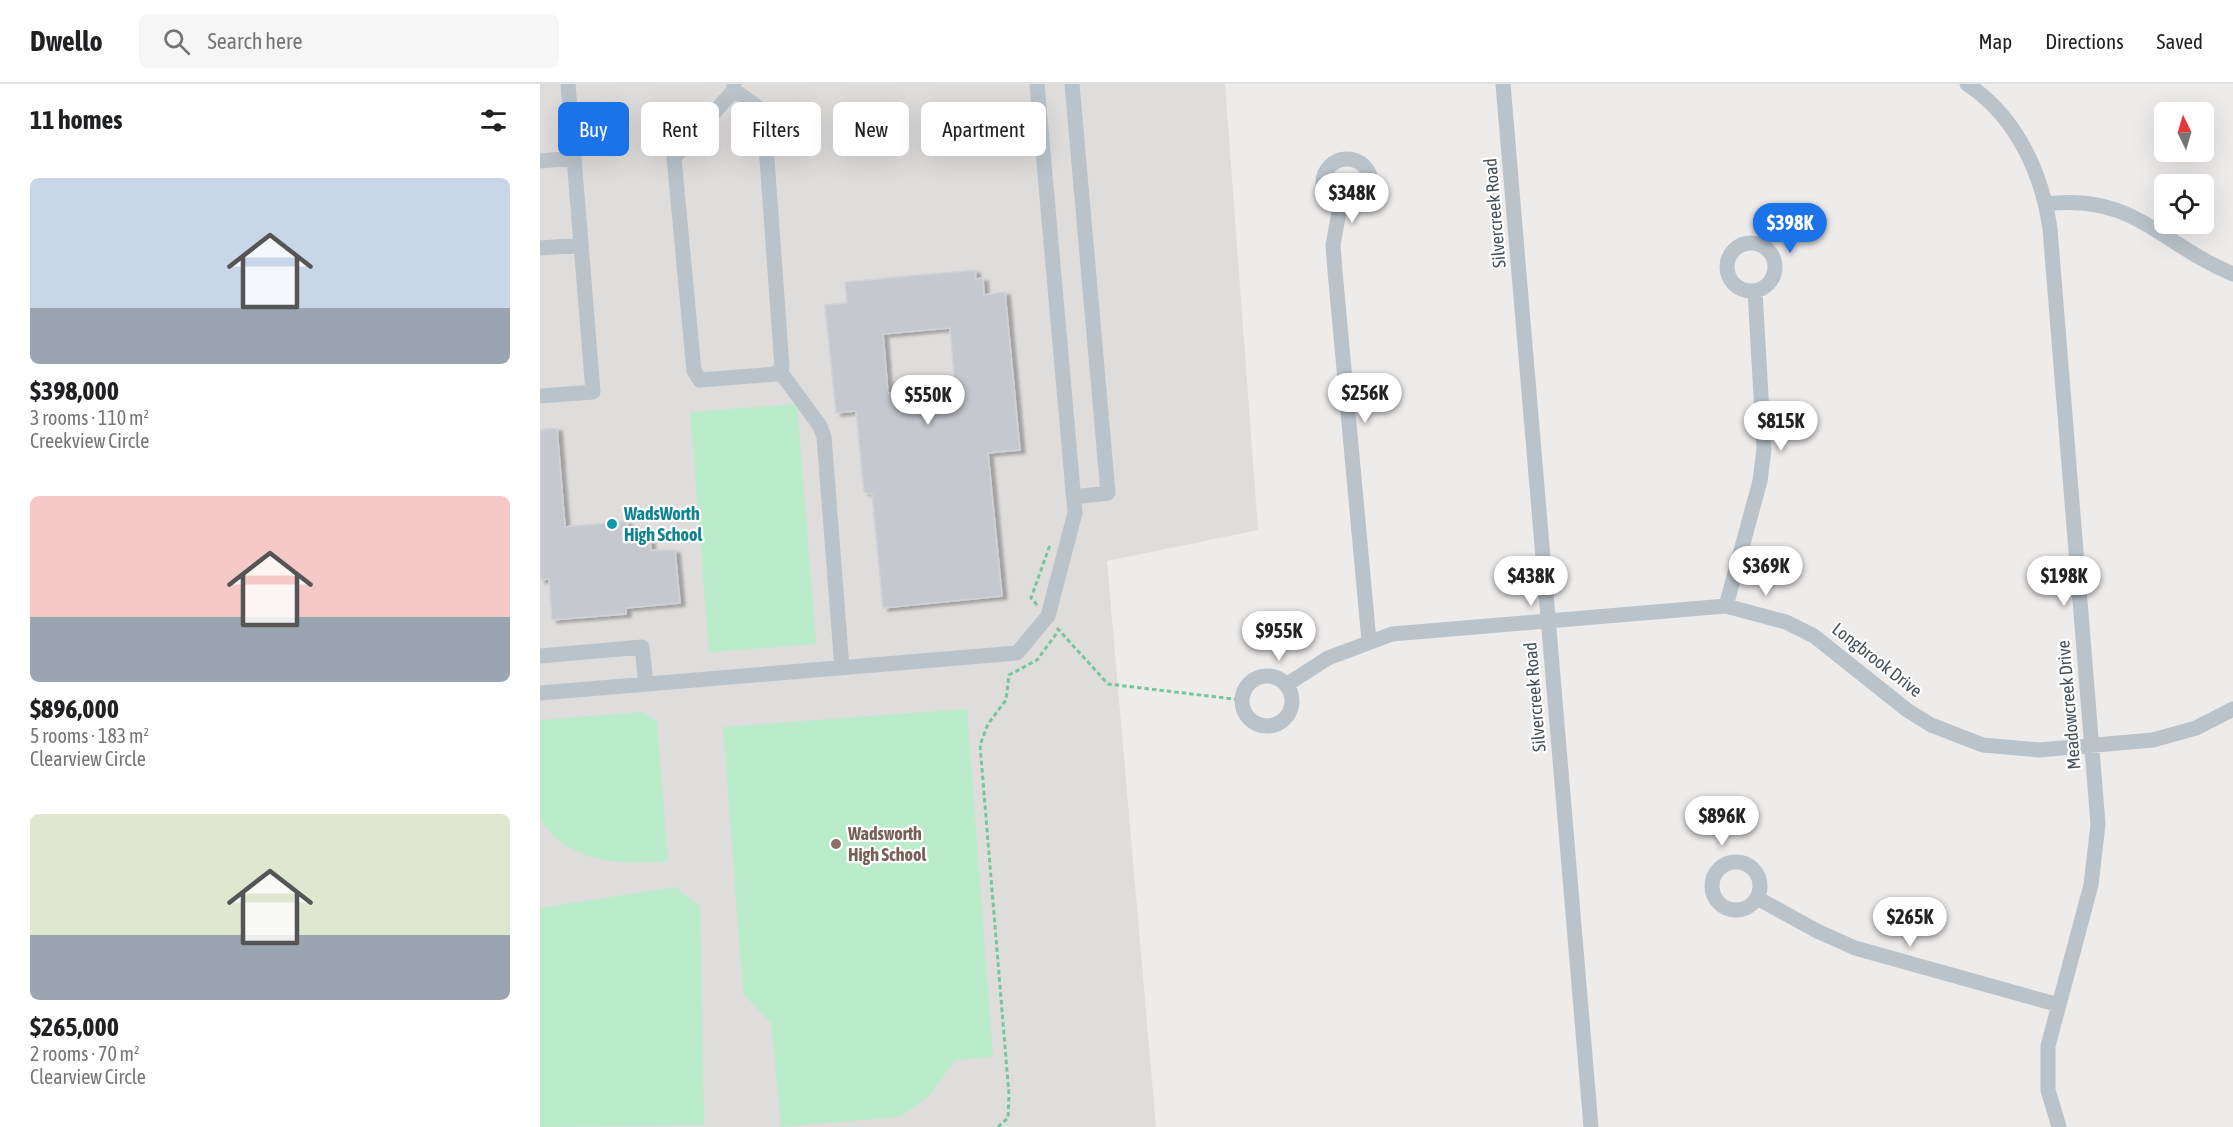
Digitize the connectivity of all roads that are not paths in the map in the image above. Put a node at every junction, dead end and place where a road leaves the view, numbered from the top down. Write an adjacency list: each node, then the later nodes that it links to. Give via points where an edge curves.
1 (568, 84): 7 (street)
2 (1037, 84): 17 (street)
3 (1072, 84): 17 (street, via 1108,493)
4 (1503, 84): 19 (street, Silvercreek Road)
5 (1967, 84): 9 (street, Meadowcreek Drive, via 1995,107 2013,129 2029,156)
6 (734, 87): 15 (street, via 759,108 764,118 782,367); 15 (street, via 674,158 694,371 700,380 776,374)
7 (573, 158): 8 (street); 11 (street)
8 (540, 161)
9 (2046, 204): 13 (street, via 2081,202 2125,212 2205,262); 27 (street, Meadowcreek Drive)
10 (1340, 207): 20 (street, via 1333,245)
11 (581, 245): 12 (street); 16 (street, via 593,392)
12 (540, 248)
13 (2233, 274)
14 (1755, 291): 18 (street, via 1764,449 1760,481)
15 (779, 370): 22 (street, via 824,437)
16 (540, 396)
17 (1074, 497): 22 (street, via 1075,513 1048,616 1017,653)
18 (1725, 606): 19 (street, Longbrook Drive); 27 (street, Longbrook Drive, via 1777,618 1814,636 1907,710 1957,737 2011,749)
19 (1548, 620): 20 (street, Longbrook Drive, via 1392,634); 30 (street, Silvercreek Road)
20 (1369, 641): 24 (street, Longbrook Drive, via 1328,658)
21 (540, 656): 23 (street, via 642,647)
22 (842, 668): 23 (street)
23 (646, 684): 25 (street)
24 (1286, 685)
25 (540, 693)
26 (2233, 709): 27 (street, Longbrook Drive, via 2173,736)
27 (2092, 746): 29 (street, Meadowcreek Drive, via 2098,824 2096,856)
28 (1757, 898): 29 (street, via 1855,948)
29 (2059, 1005): 31 (street, Meadowcreek Drive, via 2046,1067 2048,1090)
30 (1591, 1127)
31 (2060, 1127)

